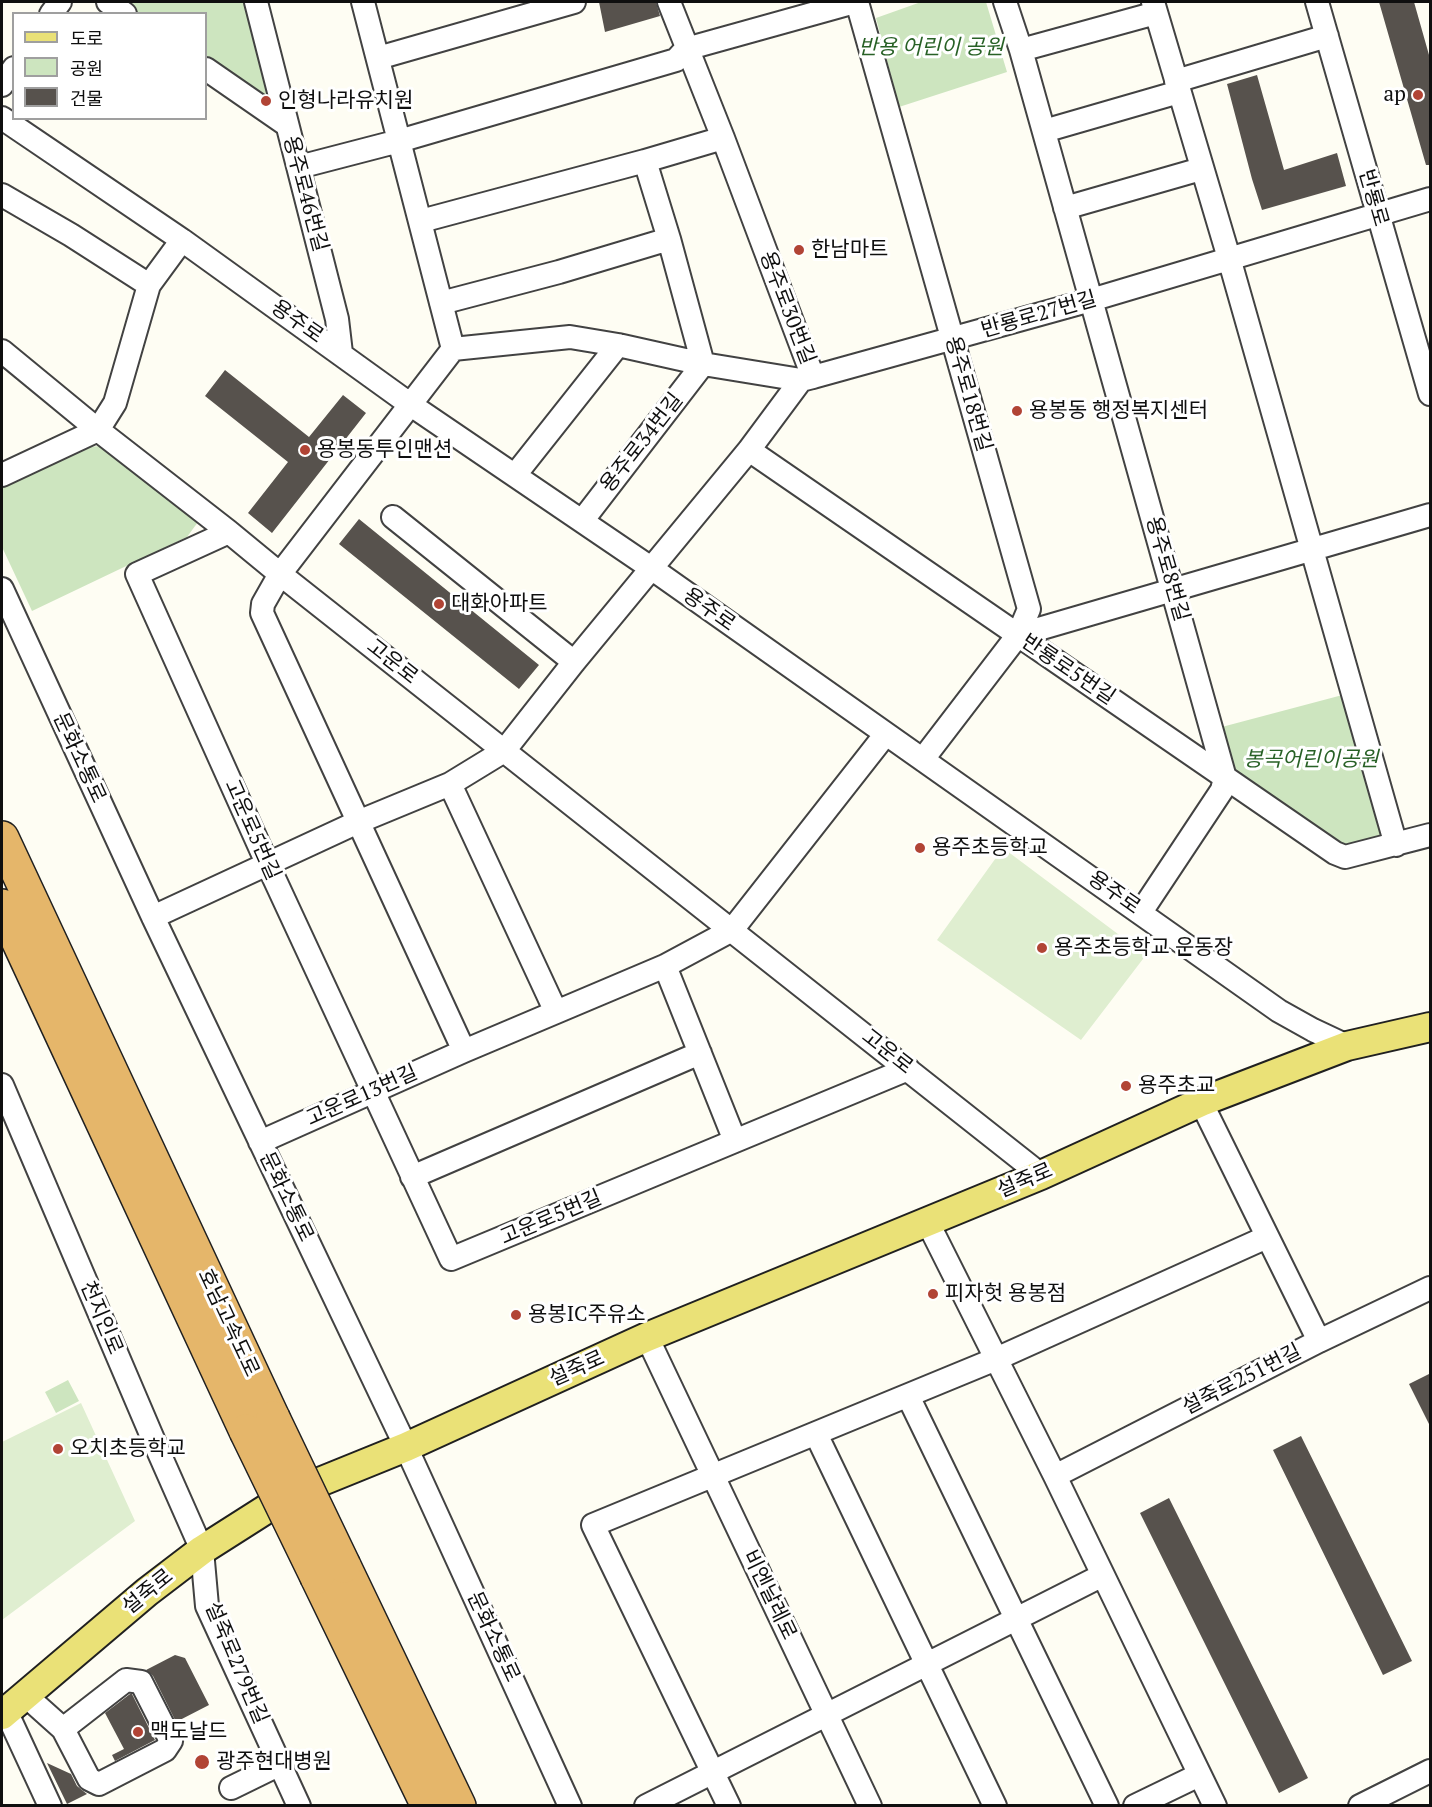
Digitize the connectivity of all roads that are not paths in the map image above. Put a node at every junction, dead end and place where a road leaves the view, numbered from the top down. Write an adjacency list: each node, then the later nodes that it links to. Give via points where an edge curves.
1 (108, 2): 10 (street)
2 (256, 2): 20 (street, 용주로46번길)
3 (363, 2): 14 (street)
4 (574, 2): 14 (street)
5 (669, 2): 12 (street, 용주로30번길)
6 (856, 2): 12 (street); 38 (street, 용주로18번길)
7 (1005, 2): 13 (street, 용주로8번길)
8 (1317, 2): 11 (street, 반룡로)
9 (1154, 7): 13 (street); 18 (street)
10 (122, 12)
11 (1327, 36): 18 (street); 30 (street, 반룡로)
12 (686, 49): 22 (street, 용주로30번길); 23 (street, via 676,60)
13 (1022, 50): 21 (street, 용주로8번길)
14 (378, 58): 23 (street)
15 (207, 70): 20 (street)
16 (12, 71): 17 (street)
17 (2, 85)
18 (1177, 86): 21 (street); 26 (street)
19 (2, 118): 33 (street, 용주로)
20 (287, 125): 25 (street, 용주로46번길)
21 (1044, 131): 29 (street, 용주로8번길)
22 (723, 138): 24 (street); 44 (street, 용주로30번길)
23 (399, 141): 25 (street); 31 (street)
24 (645, 161): 31 (street); 32 (street)
25 (298, 167): 42 (street, 용주로46번길, via 338,319)
26 (1201, 169): 29 (street); 34 (street)
27 (2, 195): 35 (street)
28 (1431, 199): 30 (street, 반룡로27번길)
29 (1065, 208): 36 (street, 용주로8번길)
30 (1377, 214): 34 (street, 반룡로27번길); 45 (street, 반룡로)
31 (421, 221): 37 (street)
32 (669, 239): 37 (street); 43 (street)
33 (182, 240): 35 (street); 42 (street, 용주로)
34 (1229, 258): 36 (street, 반룡로27번길); 55 (street)
35 (149, 285): 47 (street, via 115,403)
36 (1091, 300): 38 (street, 반룡로27번길); 59 (street, 용주로8번길)
37 (441, 303): 40 (street)
38 (952, 339): 44 (street, 반룡로27번길); 60 (street, 용주로18번길, via 1029,609)
39 (618, 345): 40 (street, 용주로34번길, via 570,337); 43 (street, 용주로34번길); 50 (street)
40 (453, 350): 46 (street)
41 (2, 351): 47 (street, 고운로)
42 (341, 353): 46 (street, 용주로)
43 (704, 364): 44 (street); 53 (street, 용주로34번길)
44 (807, 379): 48 (street, 용주로30번길)
45 (1431, 394)
46 (411, 405): 50 (street, 용주로); 57 (street)
47 (98, 430): 49 (street); 54 (street, 고운로)
48 (749, 450): 56 (street, 용주로30번길); 60 (street, 반룡로5번길)
49 (2, 475)
50 (515, 475): 53 (street, 용주로)
51 (1431, 515): 55 (street)
52 (393, 517): 61 (street)
53 (582, 521): 56 (street, 용주로)
54 (229, 532): 57 (street, 고운로); 71 (street, 고운로5번길, via 137,574)
55 (1311, 550): 59 (street); 70 (street)
56 (651, 568): 61 (street); 62 (street, 용주로)
57 (280, 574): 63 (street, 고운로); 67 (street, via 262,612)
58 (2, 589): 74 (street, 문화소통로)
59 (1172, 590): 60 (street); 65 (street, 용주로8번길)
60 (1018, 635): 64 (street, 용주로18번길); 65 (street, 반룡로5번길)
61 (574, 662): 63 (street)
62 (885, 735): 64 (street, 용주로); 75 (street)
63 (504, 751): 66 (street); 75 (street, 고운로)
64 (923, 759): 73 (street, 용주로)
65 (1225, 778): 70 (street, 반룡로5번길, via 1345,857); 73 (street, via 1222,790)
66 (450, 784): 67 (street); 77 (street)
67 (358, 822): 71 (street); 80 (street)
68 (1431, 835): 70 (street, 반룡로5번길)
69 (2, 838): 97 (highway, 호남고속도로)
70 (1396, 845)
71 (267, 863): 74 (street); 84 (street, 고운로5번길)
72 (2, 906): 97 (highway, 호남고속도로)
73 (1141, 912): 79 (street, 용주로, via 1279,1011)
74 (153, 917): 87 (street, 문화소통로)
75 (732, 930): 76 (street, 고운로13번길); 82 (street, 고운로)
76 (665, 966): 77 (street, 고운로13번길); 81 (street)
77 (556, 1012): 80 (street, 고운로13번길)
78 (1431, 1027): 79 (main road, 설죽로)
79 (1347, 1046): 85 (main road, 설죽로)
80 (464, 1050): 84 (street, 고운로13번길)
81 (700, 1053): 86 (street); 89 (street)
82 (908, 1069): 86 (street, 고운로5번길); 88 (street, 고운로)
83 (2, 1085): 102 (street, 천지인로)
84 (373, 1091): 87 (street, 고운로13번길); 89 (street, 고운로5번길)
85 (1200, 1102): 88 (main road, 설죽로); 91 (street)
86 (735, 1141): 89 (street, 고운로5번길, via 451,1259)
87 (260, 1142): 99 (street, 문화소통로)
88 (1041, 1175): 90 (main road, 설죽로)
89 (412, 1177)
90 (927, 1221): 93 (main road, 설죽로); 95 (street)
91 (1267, 1237): 94 (street); 95 (street)
92 (1431, 1288): 94 (street, 설죽로251번길)
93 (647, 1337): 99 (main road, 설죽로); 100 (street, 비엔날레로)
94 (1319, 1341): 101 (street, 설죽로251번길)
95 (996, 1359): 96 (street); 101 (street)
96 (908, 1396): 98 (street); 105 (street)
97 (260, 1425): 103 (highway, 호남고속도로, bridge)
98 (816, 1434): 100 (street); 106 (street)
99 (406, 1447): 102 (main road, 설죽로, via 290,1494); 119 (street, 문화소통로)
100 (712, 1476): 108 (street, 비엔날레로); 112 (street, via 593,1525)
101 (1055, 1476): 104 (street)
102 (202, 1550): 107 (main road, 설죽로); 110 (street, 설죽로279번길, via 207,1606)
103 (331, 1571): 117 (highway, 호남고속도로); 118 (highway, 호남고속도로)
104 (1103, 1575): 105 (street); 113 (street)
105 (1016, 1618): 106 (street); 124 (street)
106 (927, 1663): 108 (street); 123 (street)
107 (11, 1707): 109 (street); 115 (street)
108 (826, 1714): 112 (street); 122 (street, 비엔날레로)
109 (63, 1729): 109 (street, via 89,1779 99,1784 165,1750 171,1741 141,1682 126,1680)
110 (280, 1764): 114 (street); 116 (street, 설죽로279번길)
111 (1431, 1771): 127 (street)
112 (712, 1772): 120 (street); 121 (street)
113 (1199, 1775): 125 (street); 126 (street)
114 (231, 1788)
115 (50, 1806)
116 (299, 1806)
117 (428, 1806)
118 (459, 1806)
119 (570, 1806)
120 (646, 1806)
121 (729, 1806)
122 (870, 1806)
123 (995, 1806)
124 (1107, 1806)
125 (1135, 1806)
126 (1215, 1806)
127 (1359, 1806)

